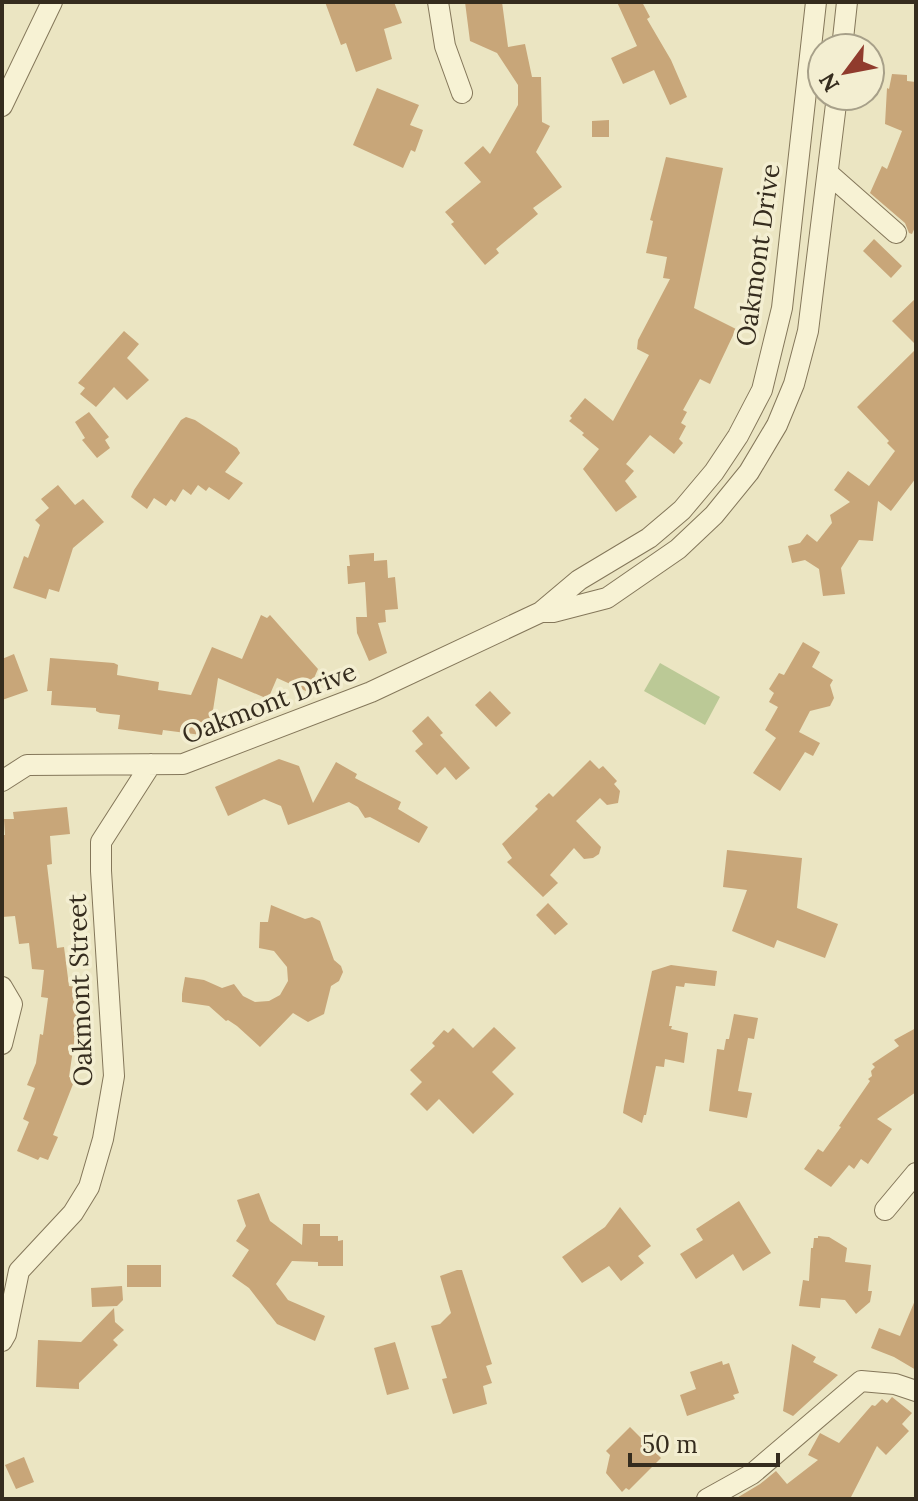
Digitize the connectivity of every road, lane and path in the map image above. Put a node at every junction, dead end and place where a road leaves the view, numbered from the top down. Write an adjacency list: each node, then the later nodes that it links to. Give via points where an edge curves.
1 (52, 2): 7 (street)
2 (438, 2): 6 (street, via 445,46)
3 (816, 2): 11 (street, Oakmont Drive, via 783,301 762,390 722,460 682,510)
4 (847, 2): 5 (street)
5 (844, 32)
6 (462, 93)
7 (2, 106)
8 (835, 112): 9 (street, Oakmont Drive)
9 (829, 174): 10 (street); 11 (street, Oakmont Drive, via 808,331 794,384 749,472 678,549 607,598)
10 (896, 233)
11 (541, 612): 12 (street, Oakmont Drive, via 371,692 183,764)
12 (151, 764): 13 (street, Oakmont Drive, via 27,765); 18 (street, Oakmont Street, via 101,842 114,1076 103,1139 89,1187 73,1213 19,1271)
13 (2, 781)
14 (2, 987): 15 (street, via 12,1004)
15 (2, 1044)
16 (916, 1173): 17 (street)
17 (885, 1210)
18 (2, 1341)
19 (916, 1391): 20 (street, via 861,1381 752,1474)
20 (707, 1499)

